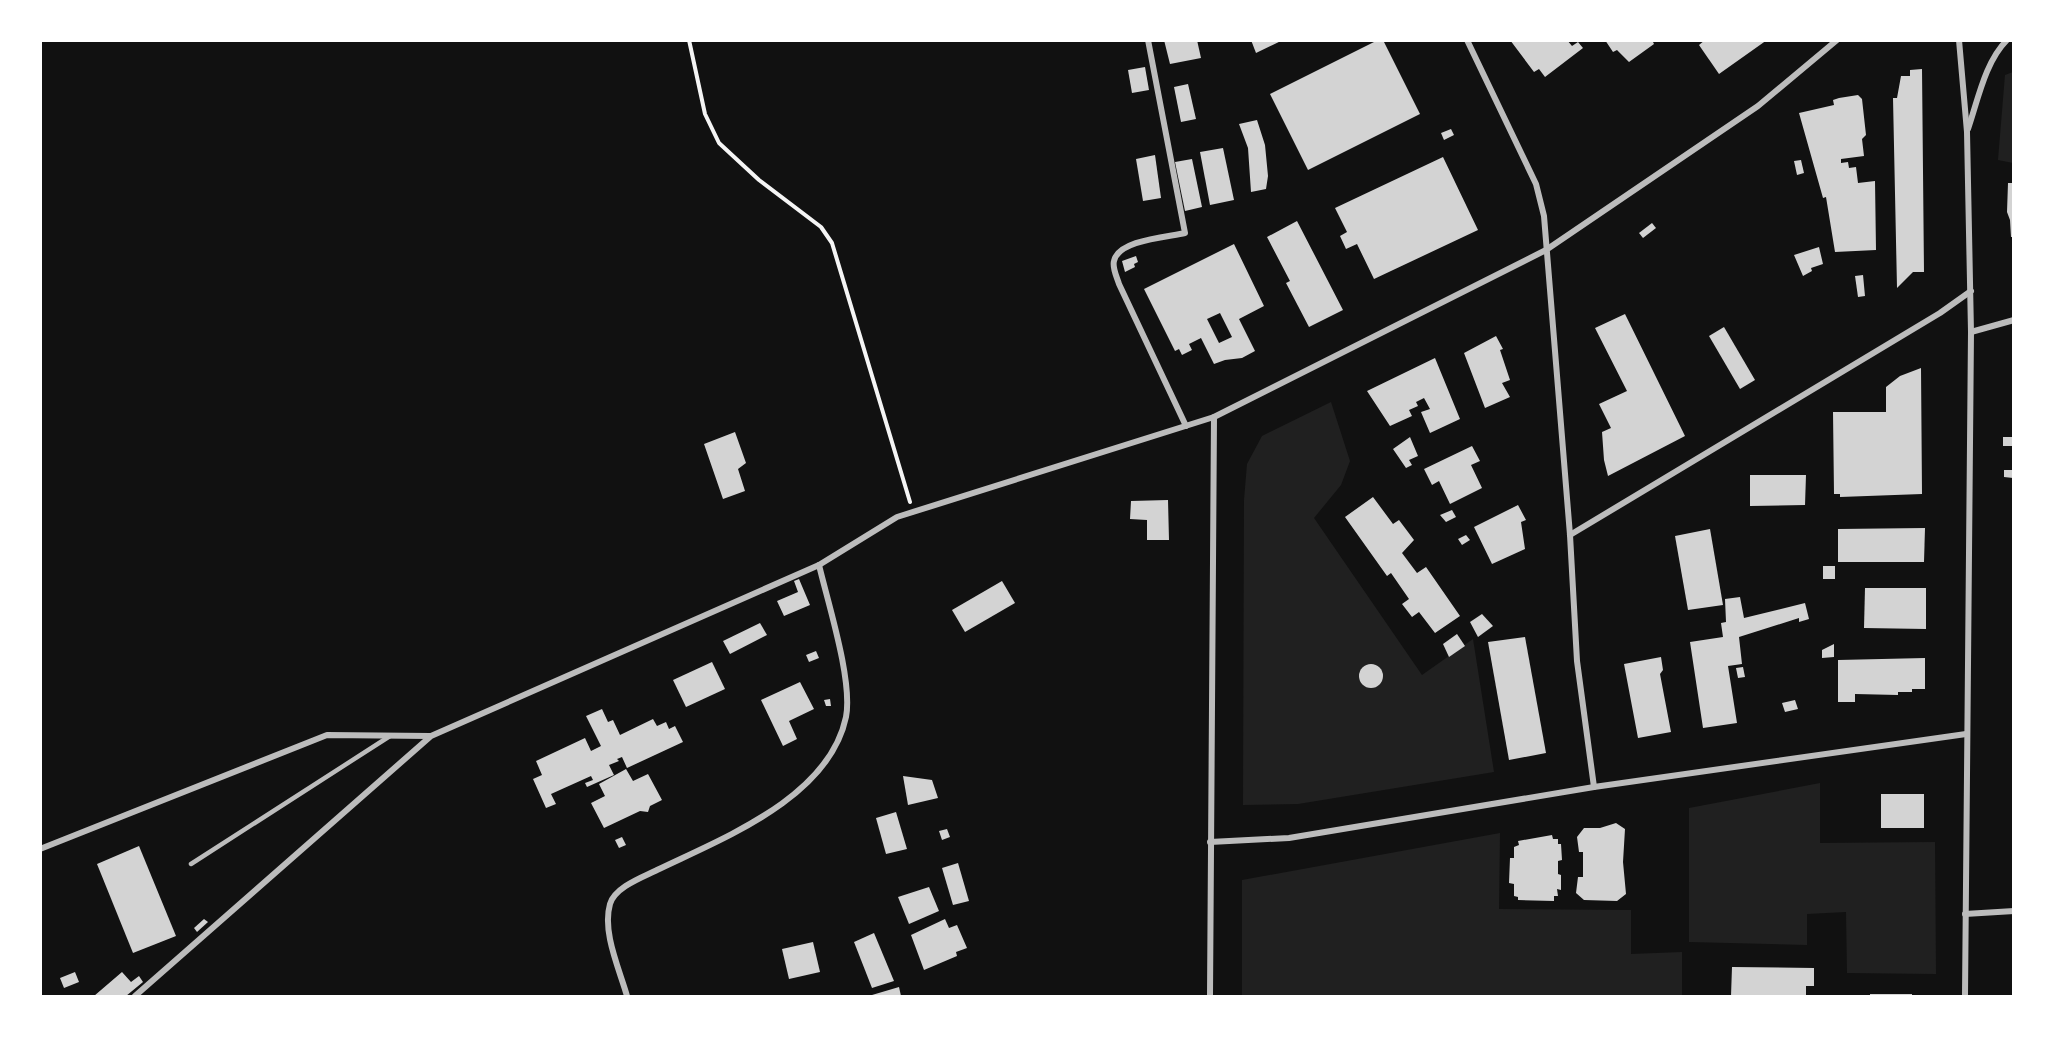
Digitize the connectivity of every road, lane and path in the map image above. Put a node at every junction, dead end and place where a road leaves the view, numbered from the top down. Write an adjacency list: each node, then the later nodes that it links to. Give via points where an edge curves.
1 (689, 40): 14 (path, via 705,114 719,143 759,180 821,227 832,243)
2 (1148, 40): 13 (street, via 1185,233 1129,244 1117,253 1113,263 1119,284)
3 (1467, 40): 8 (street, via 1536,184 1544,216)
4 (1959, 40): 7 (street)
5 (2007, 40): 7 (street, via 1988,71)
6 (1838, 41): 8 (street, via 1758,106)
7 (1967, 132): 9 (street)
8 (1546, 250): 12 (street); 15 (street)
9 (1971, 291): 11 (street); 15 (street)
10 (2013, 320): 11 (street)
11 (1971, 332): 17 (street)
12 (1214, 417): 13 (street); 21 (street)
13 (1186, 426): 14 (street)
14 (913, 512): 16 (street, via 897,517)
15 (1570, 535): 20 (street, via 1577,661)
16 (819, 565): 19 (street); 27 (street, via 844,673 846,717 830,756 806,785 770,812 632,882 611,900 606,921)
17 (1966, 734): 20 (street); 25 (street)
18 (390, 736): 19 (street); 22 (street, via 327,735); 23 (lane)
19 (431, 736): 26 (street)
20 (1594, 788): 21 (street, via 1290,838)
21 (1210, 842): 28 (street)
22 (40, 849)
23 (191, 864)
24 (2013, 911): 25 (street)
25 (1965, 914): 29 (street)
26 (135, 996)
27 (627, 996)
28 (1210, 996)
29 (1965, 996)

